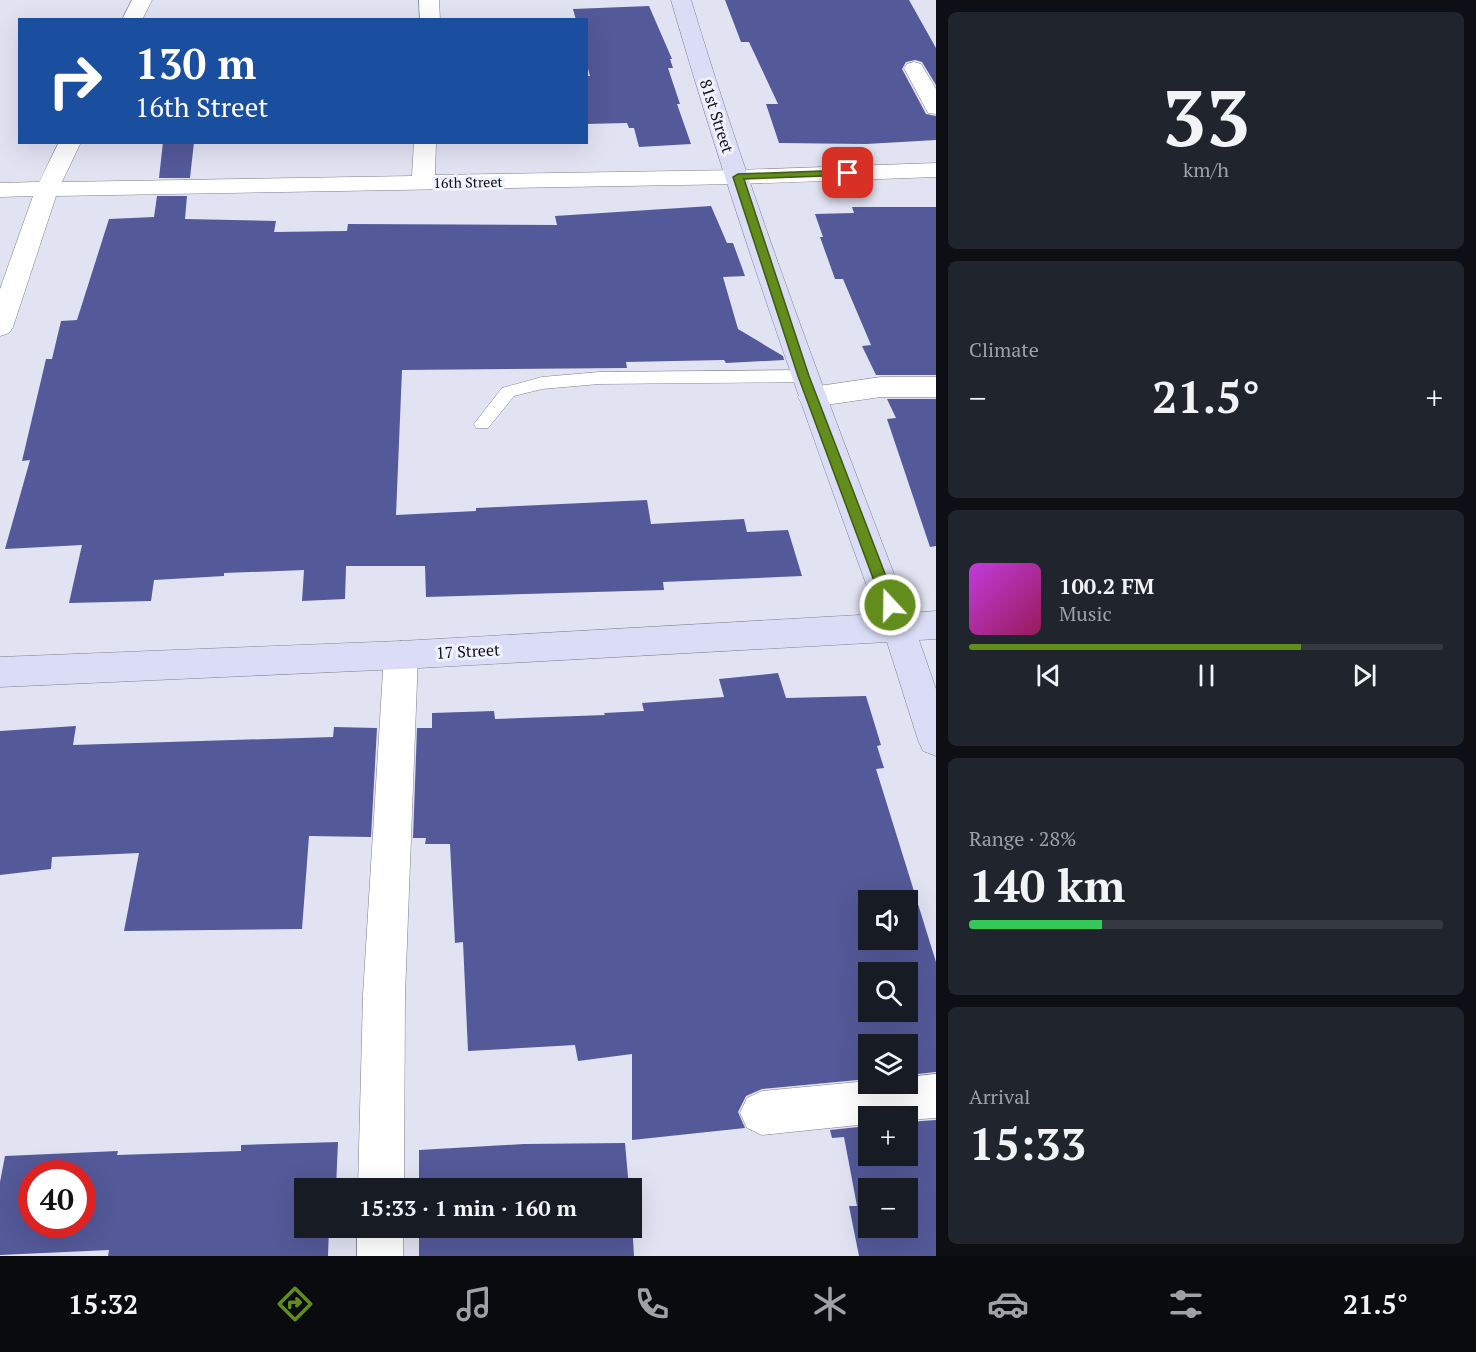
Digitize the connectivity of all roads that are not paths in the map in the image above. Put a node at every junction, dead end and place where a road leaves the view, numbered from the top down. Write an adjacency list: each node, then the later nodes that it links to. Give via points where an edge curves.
1 (142, 0): 4 (street)
2 (429, 0): 5 (street)
3 (681, 0): 11 (street, 81st Street)
4 (133, 18)
5 (429, 18)
6 (914, 68): 7 (street)
7 (936, 108)
8 (69, 144): 13 (street)
9 (425, 144): 12 (street)
10 (936, 170): 11 (street, 16th Street)
11 (738, 177): 12 (street, 16th Street); 16 (street, 81st Street)
12 (423, 183): 13 (street, 16th Street)
13 (47, 189): 14 (street, 16th Street); 15 (street)
14 (0, 190)
15 (0, 327)
16 (808, 386): 17 (street); 18 (lane, via 599,378 542,383 508,392); 20 (street, 81st Street)
17 (936, 387)
18 (482, 424)
19 (936, 625): 20 (street, 17 Street)
20 (898, 626): 21 (street, 17 Street); 23 (street, 81st Street)
21 (401, 655): 22 (street, 17 Street); 26 (street, via 384,995)
22 (0, 672)
23 (936, 740)
24 (936, 1096): 25 (street)
25 (762, 1113)
26 (381, 1178)
27 (380, 1238): 28 (street)
28 (380, 1256)

